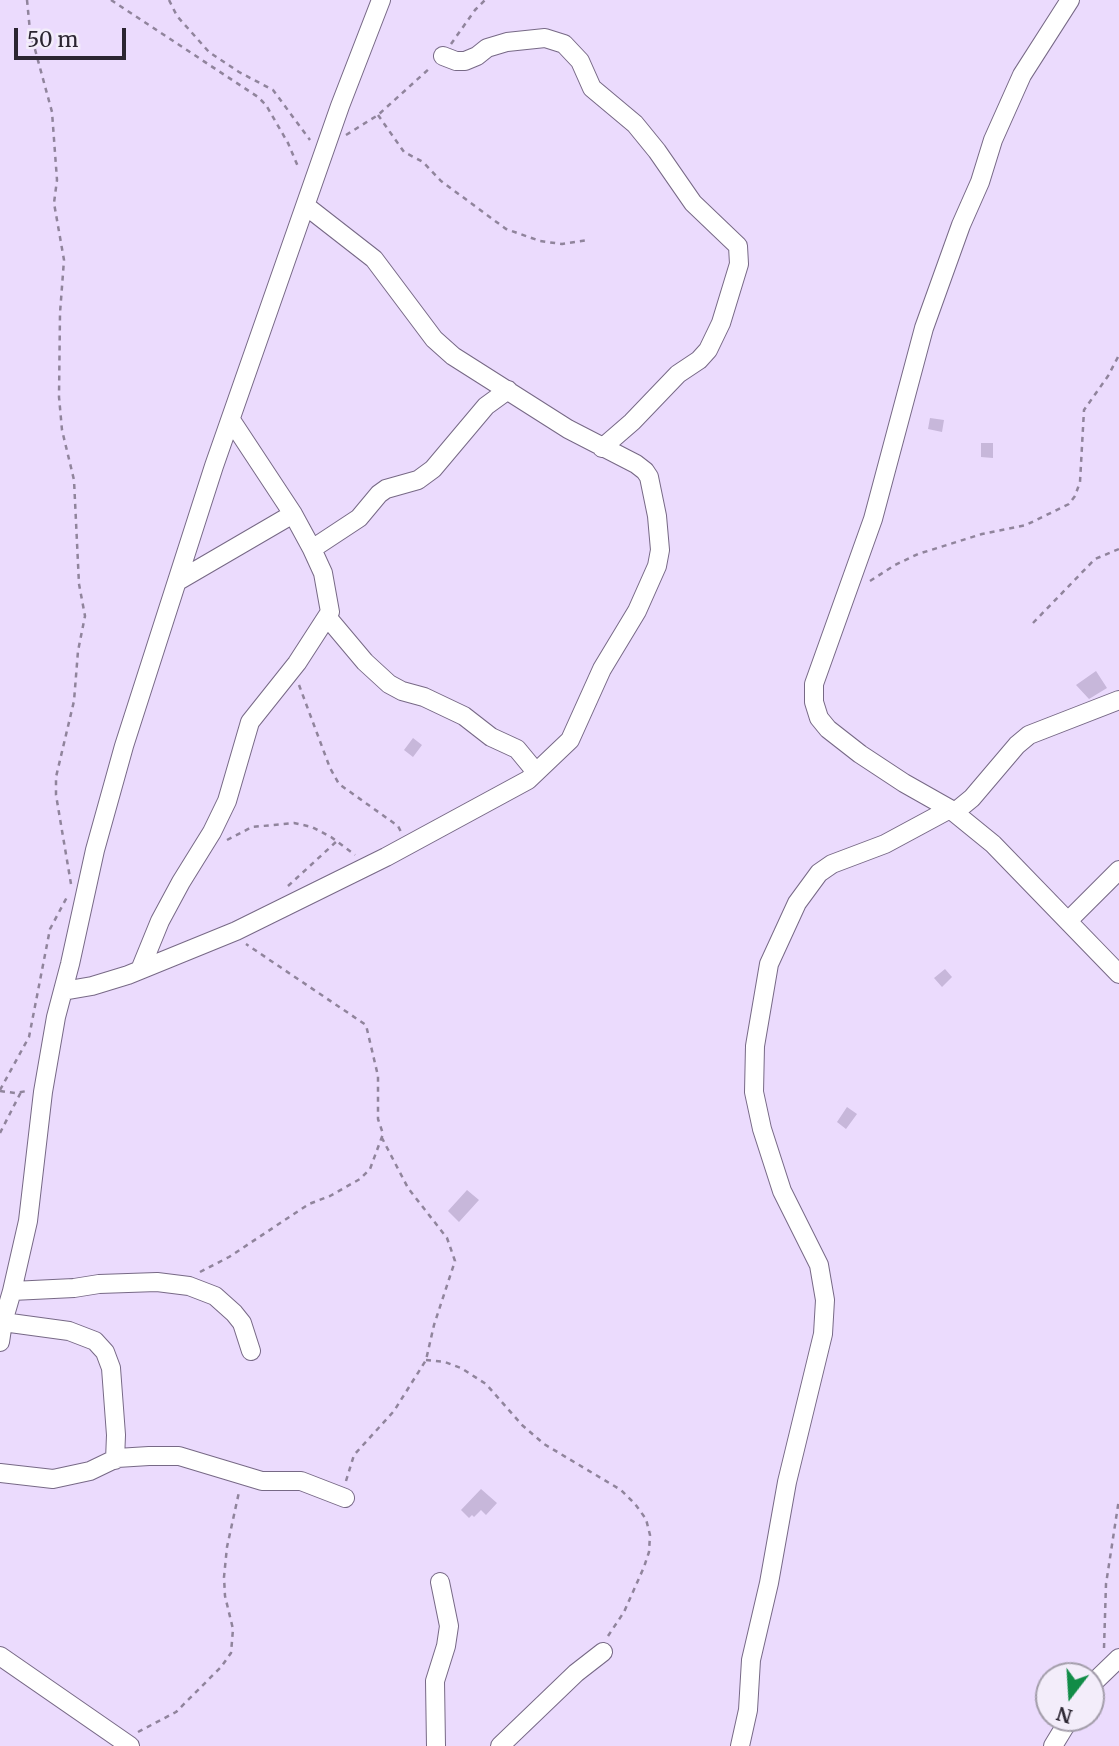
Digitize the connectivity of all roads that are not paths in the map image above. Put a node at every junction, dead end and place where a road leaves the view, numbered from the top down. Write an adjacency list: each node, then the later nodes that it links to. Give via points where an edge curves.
1 (381, 0): 4 (street)
2 (1070, 0): 14 (street, via 1022,75 961,225 924,328 873,519 814,684 814,702 828,729 904,783)
3 (443, 56): 7 (street, via 466,61 507,41 545,38 564,44 580,61 592,88 635,124 692,203 738,246 739,264 708,350)
4 (308, 198): 5 (street, via 374,259 434,339 469,368); 6 (street)
5 (508, 390): 7 (street); 9 (street, via 486,406 425,475 386,489 359,519)
6 (231, 420): 8 (street); 10 (street)
7 (602, 448): 13 (street, via 636,464 649,478 660,550 649,588 602,669 570,740)
8 (293, 513): 9 (street); 10 (street)
9 (312, 550): 11 (street, via 328,594)
10 (178, 581): 19 (street, via 124,746)
11 (328, 618): 13 (street, via 389,684 464,716 491,737 517,749); 17 (street, via 250,722 227,801 171,901)
12 (1119, 699): 14 (street, via 1029,735 972,798)
13 (536, 772): 17 (street, via 368,866 231,933)
14 (953, 810): 16 (street); 35 (street, via 820,873 797,902 769,964 755,1046 754,1092 782,1191 819,1265 825,1300 822,1334 751,1660)
15 (1119, 870): 16 (street)
16 (1068, 921): 18 (street)
17 (140, 970): 19 (street)
18 (1119, 974)
19 (63, 991): 20 (street, via 44,1086 28,1221)
20 (12, 1291): 21 (street); 23 (street, via 157,1282 189,1286 215,1296 234,1313)
21 (3, 1322): 22 (street); 24 (street, via 69,1331 95,1341 105,1352 111,1368)
22 (0, 1342)
23 (251, 1351)
24 (115, 1460): 25 (street, via 53,1479); 26 (street, via 179,1457 268,1482 301,1481)
25 (0, 1473)
26 (339, 1495)
27 (440, 1582): 33 (street, via 449,1626 435,1681)
28 (605, 1644): 34 (street)
29 (0, 1656): 32 (street)
30 (1119, 1658): 31 (street)
31 (1105, 1671)
32 (126, 1743)
33 (436, 1746)
34 (500, 1746)
35 (740, 1746)

